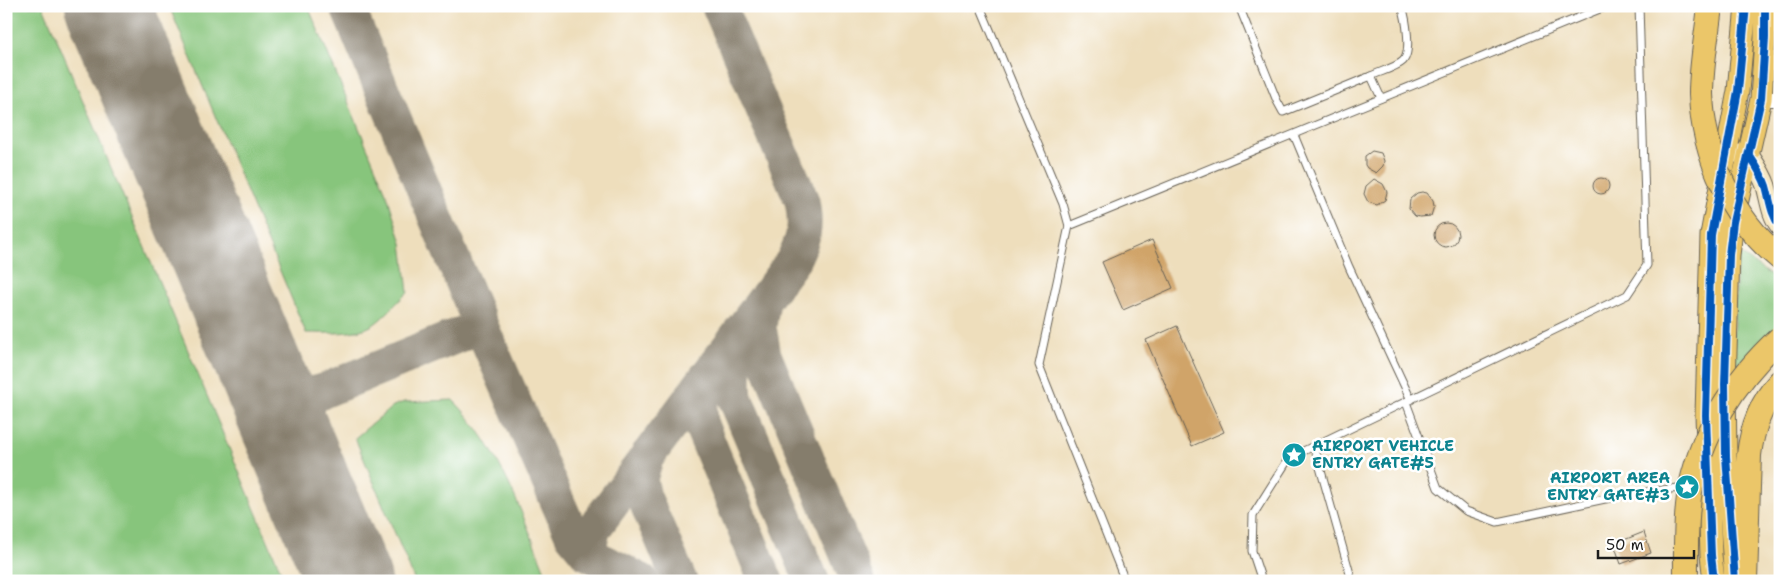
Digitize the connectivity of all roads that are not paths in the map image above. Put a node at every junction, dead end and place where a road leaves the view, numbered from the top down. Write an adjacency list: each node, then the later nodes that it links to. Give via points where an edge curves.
1 (980, 6): 15 (lane, via 1063,204)
2 (1239, 6): 9 (lane, via 1283,112)
3 (1402, 6): 9 (lane, via 1407,53 1400,62)
4 (1607, 6): 10 (lane)
5 (1639, 6): 20 (lane, via 1647,265 1627,295)
6 (1710, 6): 17 (highway, bridge, via 1701,92 1706,135 1722,182 1739,213 1767,248)
7 (1746, 6): 13 (main road, via 1738,91)
8 (1765, 6): 11 (main road)
9 (1371, 76): 10 (lane)
10 (1381, 98): 12 (lane)
11 (1770, 99): 14 (main road)
12 (1294, 135): 15 (lane); 20 (lane)
13 (1726, 152): 14 (street); 27 (main road, via 1711,235 1707,332 1706,415)
14 (1749, 155): 16 (street, via 1766,185); 28 (main road, via 1732,222 1729,255 1726,456)
15 (1068, 226): 23 (lane, via 1039,365)
16 (1780, 226)
17 (1780, 258)
18 (1780, 338): 22 (highway, bridge, via 1753,364 1734,389 1712,428)
19 (1780, 382): 29 (highway, via 1759,414 1751,437)
20 (1408, 401): 21 (lane); 22 (lane, via 1438,488 1466,511 1497,522 1624,495)
21 (1314, 446): 24 (lane, via 1289,458 1253,515 1252,551); 25 (lane)
22 (1691, 486): 26 (highway, bridge)
23 (1125, 581)
24 (1262, 581)
25 (1352, 581)
26 (1686, 581)
27 (1714, 581)
28 (1735, 581)
29 (1745, 581)

